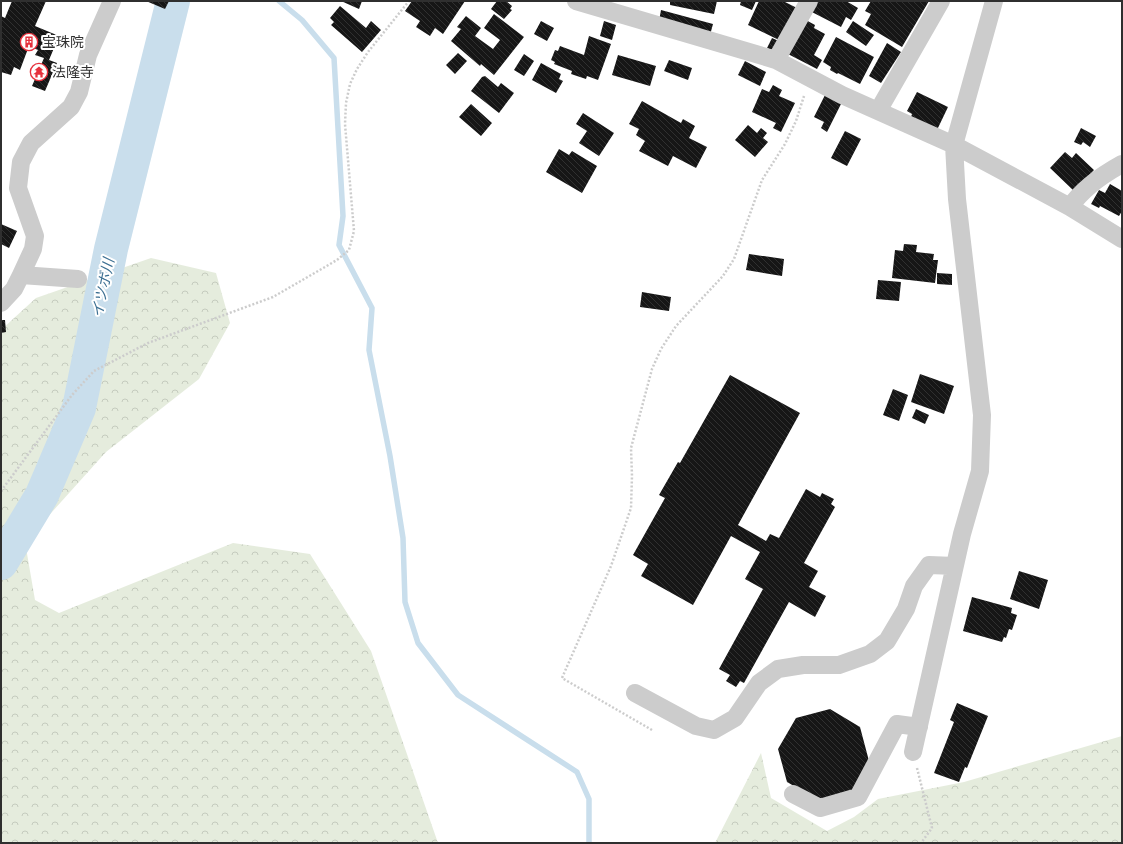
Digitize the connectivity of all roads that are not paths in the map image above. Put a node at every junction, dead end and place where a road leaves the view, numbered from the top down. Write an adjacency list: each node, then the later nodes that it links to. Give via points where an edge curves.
1 (112, 1): 12 (street, via 88,55 79,92 71,107 31,143 21,162 18,188 34,236 33,249)
2 (576, 1): 6 (street)
3 (809, 1): 6 (street)
4 (941, 1): 7 (street)
5 (990, 2): 8 (street)
6 (776, 60): 7 (street)
7 (878, 111): 8 (street)
8 (954, 145): 10 (street); 15 (street, via 957,199 982,415 980,471)
9 (1122, 164): 10 (street, via 1100,177 1076,198)
10 (1070, 207): 11 (street)
11 (1122, 239)
12 (21, 275): 13 (street); 14 (street, via 14,289)
13 (78, 279)
14 (1, 303)
15 (955, 566): 16 (street, via 929,565 914,586 906,609 893,632 887,641 870,654 839,664 778,669 759,683 735,718 714,730 696,726); 17 (street)
16 (635, 693)
17 (919, 727): 18 (street); 19 (street, via 897,724 858,797 820,808)
18 (913, 752)
19 (793, 794)

